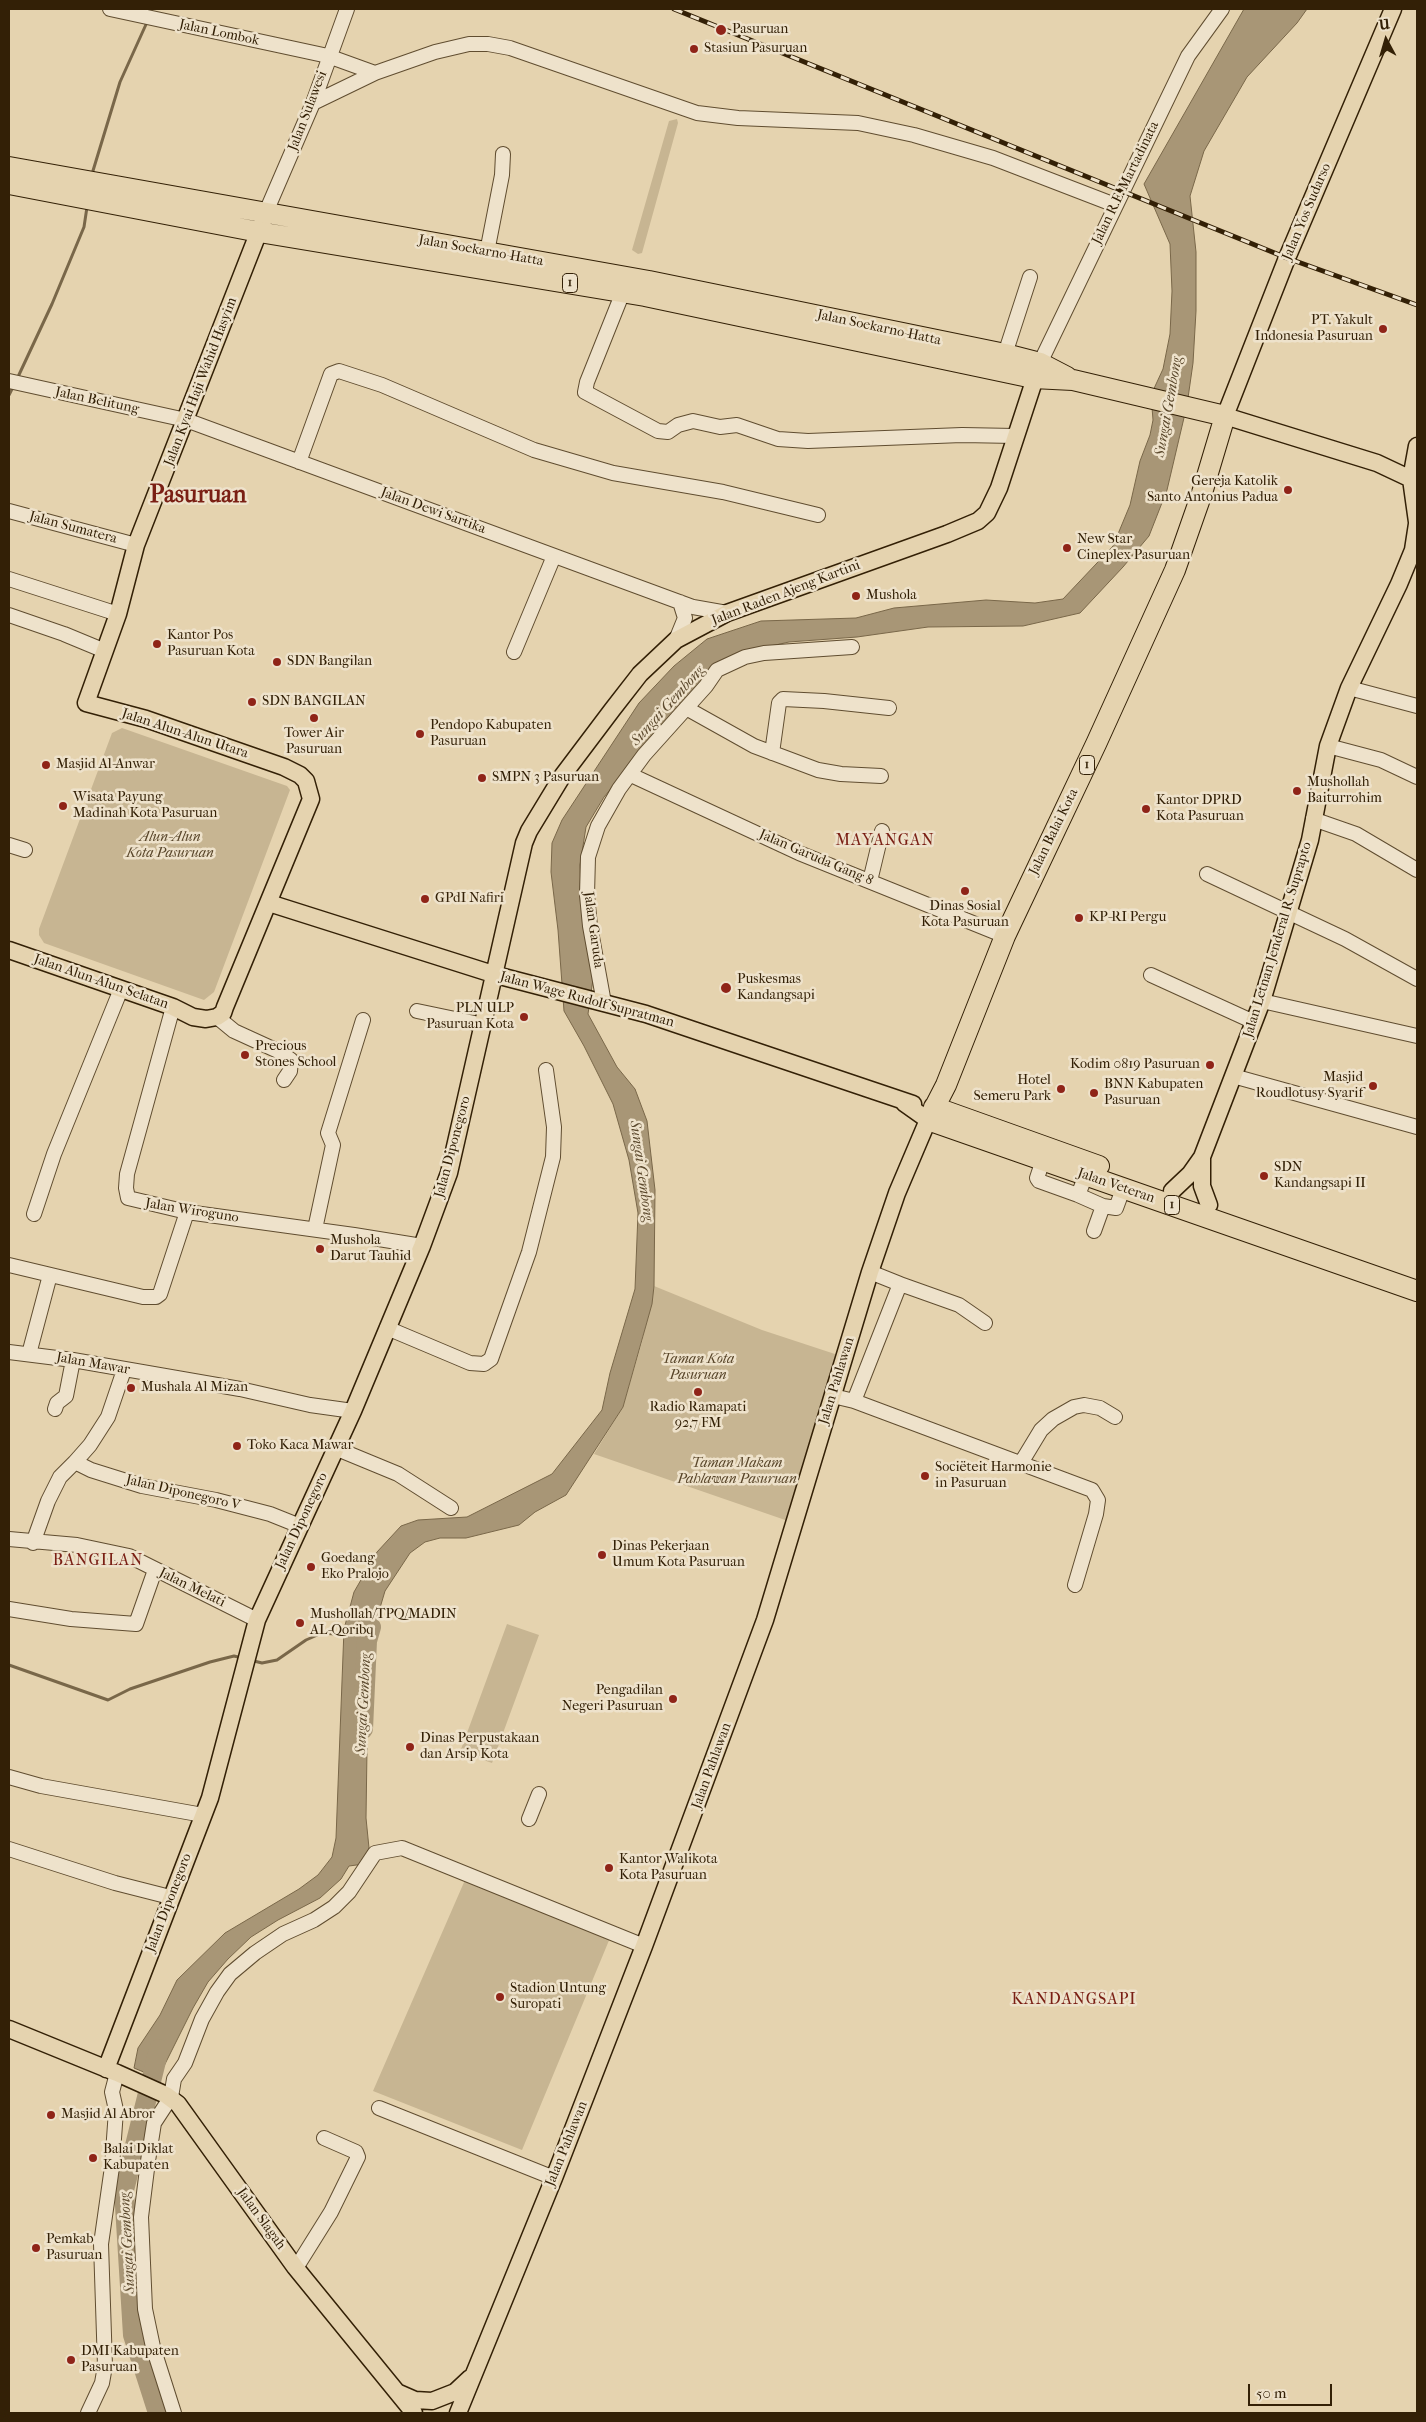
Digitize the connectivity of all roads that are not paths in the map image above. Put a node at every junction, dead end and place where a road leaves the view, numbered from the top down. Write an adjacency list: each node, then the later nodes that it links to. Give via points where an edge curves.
1 (110, 9): 5 (street, Jalan Lombok)
2 (347, 9): 5 (street, Jalan Sulawesi)
3 (1222, 9): 13 (street, Jalan R.E. Martadinata, via 1188,56)
4 (1393, 9): 22 (main road, Jalan Yos Sudarso, via 1287,258)
5 (328, 56): 6 (street, Jalan Lombok); 7 (street, Jalan Sulawesi)
6 (375, 73): 7 (street); 13 (street, via 454,47 478,43 500,46 697,113 858,123 914,135 993,158)
7 (312, 103): 14 (street, Jalan Sulawesi)
8 (503, 154): 16 (street)
9 (9, 167): 11 (highway, Jalan Soekarno-Hatta / 1)
10 (9, 184): 11 (highway, Jalan Soekarno-Hatta / 1)
11 (65, 185): 12 (highway, Jalan Soekarno-Hatta / 1)
12 (107, 193): 14 (highway, Jalan Soekarno-Hatta / 1); 15 (highway, Jalan Soekarno-Hatta / 1)
13 (1115, 205): 20 (street, Jalan R.E. Martadinata)
14 (266, 212): 15 (main road, Jalan Kyai Haji Wahid Hasyim); 16 (highway, Jalan Soekarno-Hatta / 1)
15 (259, 232): 18 (highway, Jalan Soekarno-Hatta / 1); 23 (main road, Jalan Kyai Haji Wahid Hasyim)
16 (487, 252): 19 (highway, Jalan Soekarno-Hatta / 1, via 649,281)
17 (1030, 277): 19 (street)
18 (623, 292): 20 (highway, Jalan Soekarno-Hatta / 1); 24 (street, via 585,392 658,431 668,432 693,421 720,427 737,425 778,439 808,441)
19 (1005, 354): 20 (highway, Jalan Soekarno-Hatta / 1)
20 (1037, 371): 22 (highway, 1); 24 (main road, Jalan Raden Ajeng Kartini)
21 (9, 381): 23 (street, Jalan Belitung)
22 (1225, 416): 27 (main road, 1, via 1377,463); 61 (highway, Jalan Balai Kota / 1, via 1175,570)
23 (186, 420): 26 (street, Jalan Dewi Sartika); 31 (main road, Jalan Kyai Haji Wahid Hasyim)
24 (1015, 436): 35 (main road, Jalan Raden Ajeng Kartini, via 993,503 978,521)
25 (1417, 446): 27 (main road, Jalan Letnan Jenderal R. Suprapto)
26 (299, 462): 29 (street, via 330,374 339,371 382,385 534,450 613,473 714,490); 32 (street, Jalan Dewi Sartika)
27 (1415, 481): 30 (main road, Jalan Letnan Jenderal R. Suprapto)
28 (9, 511): 31 (street, Jalan Sumatera)
29 (818, 515)
30 (1417, 523): 42 (main road, Jalan Letnan Jenderal R. Suprapto, via 1413,550 1399,584)
31 (136, 545): 36 (main road, Jalan Kyai Haji Wahid Hasyim)
32 (554, 556): 34 (street, Jalan Dewi Sartika); 41 (street)
33 (9, 579): 36 (street)
34 (680, 602): 35 (street, Jalan Dewi Sartika); 38 (street, via 685,618)
35 (727, 613): 38 (main road, Jalan Raden Ajeng Kartini)
36 (118, 614): 40 (main road, Jalan Kyai Haji Wahid Hasyim)
37 (9, 615): 40 (street)
38 (676, 640): 63 (main road, Jalan Raden Ajeng Kartini, via 640,674 612,710 563,774 529,831)
39 (852, 647): 45 (street, Jalan Garuda, via 745,657 717,670)
40 (105, 651): 43 (main road, Jalan Kyai Haji Wahid Hasyim)
41 (514, 652)
42 (1349, 688): 44 (street); 47 (main road, Jalan Letnan Jenderal R. Suprapto)
43 (86, 703): 59 (main road, Jalan Alun-Alun Utara, via 146,719 284,767 306,781 311,799)
44 (1417, 706)
45 (686, 708): 48 (street); 49 (street, Jalan Garuda, via 644,755)
46 (888, 708): 48 (street, via 783,699 779,703)
47 (1328, 746): 51 (street, via 1381,760); 52 (main road, Jalan Letnan Jenderal R. Suprapto)
48 (772, 753): 50 (street, via 818,770)
49 (631, 775): 58 (street, Jalan Garuda Gang 8); 68 (street, Jalan Garuda, via 598,826 588,857 587,895)
50 (881, 776)
51 (1417, 777)
52 (1313, 819): 56 (street, via 1356,834); 60 (main road, Jalan Letnan Jenderal R. Suprapto)
53 (882, 831): 58 (street)
54 (9, 845): 55 (street)
55 (25, 850)
56 (1417, 870)
57 (1207, 874): 60 (street)
58 (870, 882): 61 (street, Jalan Garuda Gang 8)
59 (269, 903): 63 (main road, Jalan Wage Rudolf Supratman); 71 (main road, Jalan Alun-Alun Utara, via 225,1007)
60 (1289, 913): 65 (street, via 1375,954); 67 (main road, Jalan Letnan Jenderal R. Suprapto)
61 (1005, 936): 79 (highway, Jalan Balai Kota / 1, via 946,1085)
62 (9, 950): 66 (main road, Jalan Alun-Alun Selatan)
63 (496, 975): 68 (main road, Jalan Wage Rudolf Supratman); 74 (main road, Jalan Diponegoro)
64 (1151, 975): 73 (street)
65 (1417, 979)
66 (121, 989): 69 (main road, Jalan Alun-Alun Selatan); 90 (street, via 54,1154)
67 (1262, 1001): 73 (main road, Jalan Letnan Jenderal R. Suprapto); 75 (street)
68 (600, 1002): 79 (main road, Jalan Wage Rudolf Supratman, via 646,1014)
69 (173, 1007): 71 (main road, Jalan Alun-Alun Selatan, via 206,1020); 89 (street, Jalan Wiroguno, via 127,1174 126,1188 131,1200)
70 (416, 1011): 74 (street)
71 (217, 1017): 78 (street, via 234,1030 291,1060)
72 (363, 1020): 91 (street, via 328,1132 333,1145)
73 (1254, 1022): 77 (main road, Jalan Letnan Jenderal R. Suprapto)
74 (484, 1025): 93 (main road, Jalan Diponegoro, via 449,1173)
75 (1417, 1036)
76 (546, 1070): 101 (street, via 554,1127 553,1157 529,1252 491,1359 484,1364 470,1363)
77 (1233, 1076): 80 (street); 82 (main road, Jalan Letnan Jenderal R. Suprapto)
78 (284, 1080)
79 (931, 1114): 81 (highway, Jalan Veteran / 1); 95 (main road, Jalan Pahlawan, via 897,1193)
80 (1417, 1127)
81 (1044, 1154): 83 (highway, Jalan Veteran / 1); 85 (street, via 1038,1179); 86 (highway, Jalan Veteran / 1)
82 (1202, 1157): 86 (main road, via 1190,1174); 87 (main road, via 1202,1186)
83 (1086, 1176): 84 (highway, Jalan Veteran / 1); 85 (street)
84 (1123, 1188): 86 (highway, Jalan Veteran / 1); 88 (street, via 1116,1208)
85 (1078, 1195): 88 (street)
86 (1165, 1196): 87 (highway, Jalan Veteran / 1); 99 (highway, Jalan Veteran / 1)
87 (1209, 1205): 97 (highway, Jalan Veteran / 1)
88 (1103, 1206): 92 (street)
89 (187, 1212): 91 (street, Jalan Wiroguno); 96 (street, via 160,1294 156,1297 143,1297)
90 (34, 1214)
91 (316, 1229): 93 (street, Jalan Wiroguno)
92 (1094, 1231)
93 (422, 1246): 101 (main road, Jalan Diponegoro)
94 (9, 1265): 96 (street)
95 (870, 1272): 98 (street); 106 (main road, Jalan Pahlawan)
96 (51, 1275): 103 (street)
97 (1417, 1276)
98 (900, 1284): 100 (street, via 959,1305); 107 (street)
99 (1417, 1290)
100 (985, 1323)
101 (387, 1328): 109 (main road, Jalan Diponegoro)
102 (9, 1352): 103 (street, Jalan Mawar)
103 (29, 1354): 104 (street, Jalan Mawar)
104 (73, 1360): 105 (street, Jalan Mawar); 108 (street, via 66,1396 57,1402)
105 (124, 1370): 109 (street, Jalan Mawar); 112 (street, via 108,1417)
106 (834, 1396): 107 (street); 128 (main road, Jalan Pahlawan, via 765,1620)
107 (854, 1401): 113 (street)
108 (54, 1409)
109 (353, 1411): 111 (main road, Jalan Diponegoro)
110 (1115, 1416): 113 (street, via 1100,1408 1074,1407 1040,1430)
111 (336, 1448): 114 (street, via 398,1474); 115 (main road, Jalan Diponegoro)
112 (78, 1458): 115 (street, Jalan Diponegoro V, via 91,1470 142,1486 216,1500 270,1514); 117 (street, via 56,1485)
113 (1021, 1463): 119 (street, via 1096,1494 1096,1514)
114 (451, 1508)
115 (300, 1526): 121 (main road, Jalan Diponegoro)
116 (9, 1539): 117 (street, Jalan Melati)
117 (33, 1543): 118 (street, Jalan Melati, via 77,1545 129,1556)
118 (155, 1570): 120 (street, via 136,1624 71,1619); 121 (street, Jalan Melati)
119 (1075, 1585)
120 (9, 1609)
121 (257, 1620): 124 (main road, Jalan Diponegoro)
122 (9, 1777): 124 (street, via 41,1786)
123 (539, 1794): 125 (street)
124 (203, 1816): 127 (main road, Jalan Diponegoro)
125 (529, 1819)
126 (9, 1849): 127 (street, via 114,1883)
127 (170, 1897): 130 (main road, Jalan Diponegoro)
128 (644, 1946): 131 (street, via 402,1848 375,1853 349,1892 334,1907 283,1934 230,1974 216,1992 186,2063 174,2079); 134 (main road, Jalan Pahlawan)
129 (9, 2029): 130 (main road, Jalan Slagah)
130 (115, 2072): 131 (main road, Jalan Slagah); 138 (street, via 112,2167 101,2244 105,2366 102,2383)
131 (168, 2096): 135 (main road, Jalan Slagah, via 189,2118); 139 (street, via 154,2123 141,2217 141,2257 145,2309 153,2347)
132 (379, 2108): 134 (street)
133 (324, 2138): 135 (street, via 356,2152 358,2157 331,2212)
134 (554, 2178): 136 (main road, Jalan Pahlawan)
135 (296, 2268): 137 (main road, Jalan Slagah)
136 (475, 2372): 137 (main road, via 461,2388 442,2399 420,2401); 141 (main road, Jalan Pahlawan)
137 (399, 2393): 140 (main road, Jalan Slagah)
138 (88, 2413)
139 (174, 2413)
140 (414, 2413)
141 (458, 2413)

